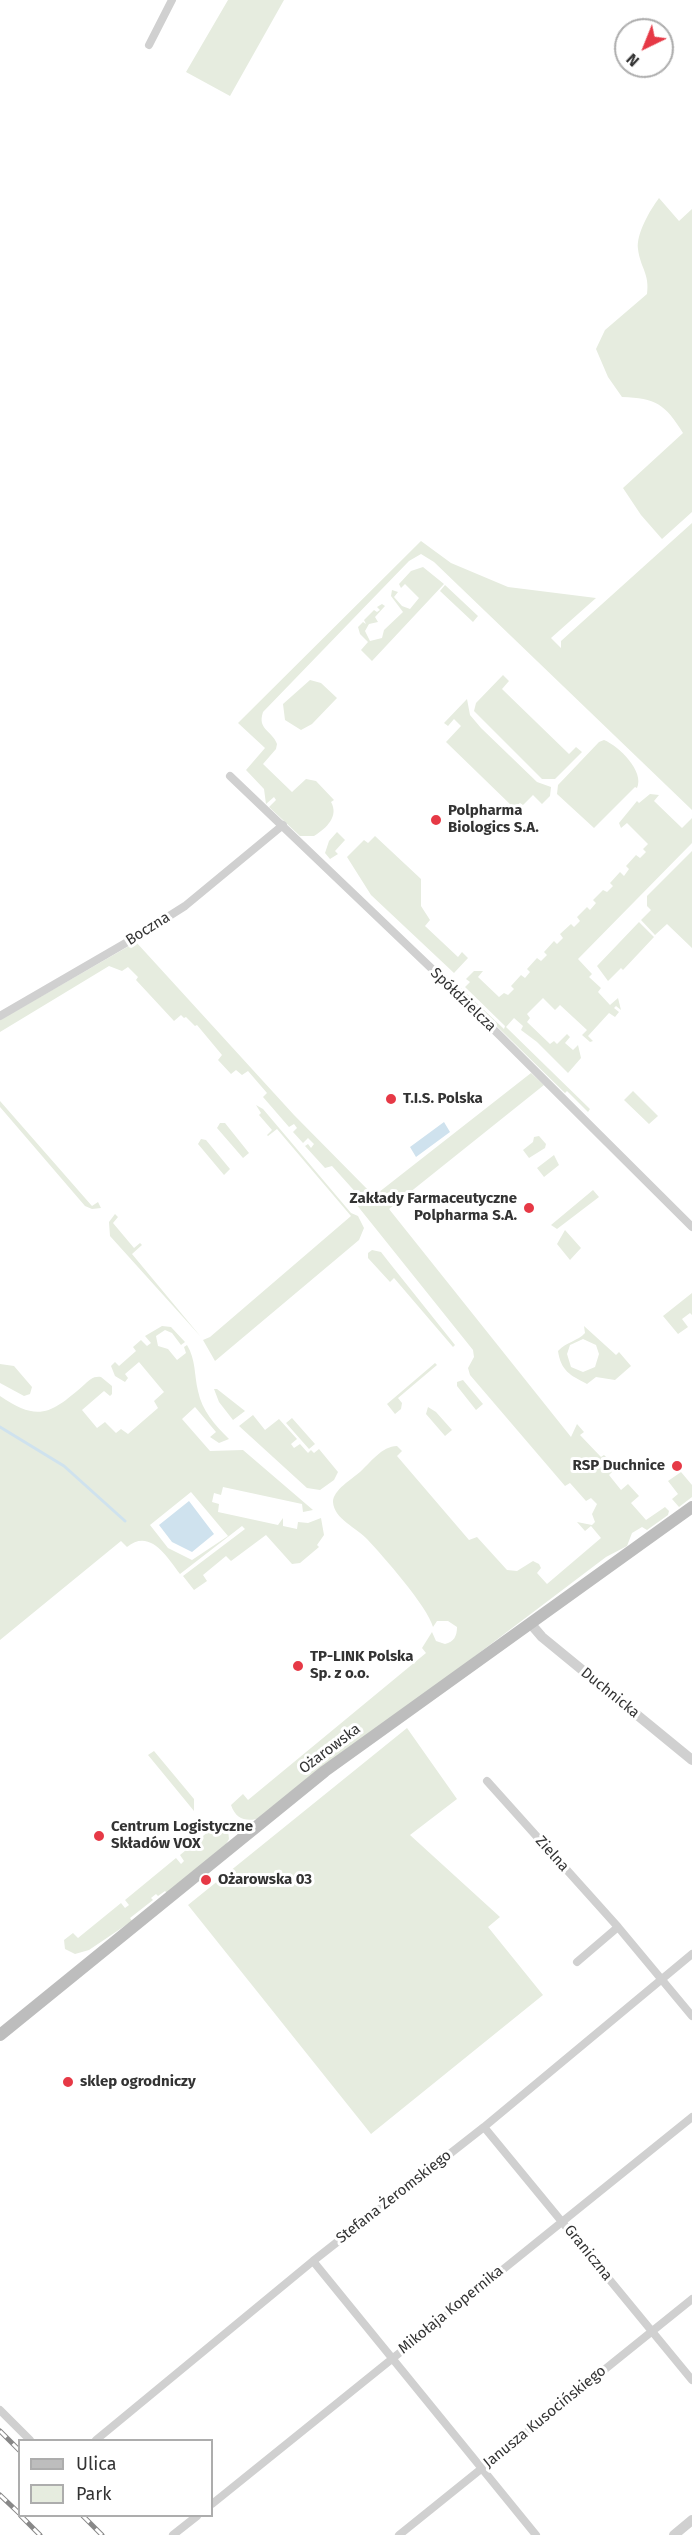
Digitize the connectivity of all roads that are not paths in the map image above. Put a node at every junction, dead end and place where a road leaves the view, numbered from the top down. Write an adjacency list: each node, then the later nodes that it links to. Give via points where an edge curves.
1 (172, 0): 2 (street)
2 (149, 45)
3 (230, 776): 4 (street, Spółdzielcza)
4 (283, 825): 5 (street, Boczna, via 184,906); 6 (street, Spółdzielcza)
5 (0, 1016)
6 (692, 1227)
7 (692, 1507): 8 (main road, Ożarowska)
8 (530, 1623): 9 (street, Duchnicka); 16 (main road, Ożarowska, via 325,1771)
9 (692, 1760)
10 (487, 1781): 11 (street, Zielna)
11 (618, 1927): 13 (street); 14 (street, Zielna)
12 (692, 1954): 14 (street, Stefana Żeromskiego)
13 (577, 1962)
14 (661, 1979): 15 (street, Zielna); 18 (street, Stefana Żeromskiego)
15 (692, 2016)
16 (0, 2035)
17 (692, 2117): 19 (street, Mikołaja Kopernika)
18 (484, 2127): 19 (street, Graniczna); 20 (street, Stefana Żeromskiego)
19 (563, 2221): 22 (street, Graniczna); 23 (street, Mikołaja Kopernika)
20 (313, 2261): 23 (street); 27 (street, Stefana Żeromskiego)
21 (692, 2299): 22 (street, Janusza Kusocińskiego)
22 (651, 2331): 24 (street, Graniczna); 28 (street, Janusza Kusocińskiego)
23 (392, 2358): 28 (street); 29 (street, Mikołaja Kopernika)
24 (692, 2380)
25 (0, 2410): 26 (street)
26 (29, 2439)
27 (97, 2439)
28 (482, 2468): 33 (street, Janusza Kusocińskiego); 34 (street)
29 (213, 2503)
30 (196, 2517): 32 (street)
31 (692, 2520): 35 (street)
32 (173, 2535)
33 (399, 2535)
34 (536, 2535)
35 (674, 2535)

